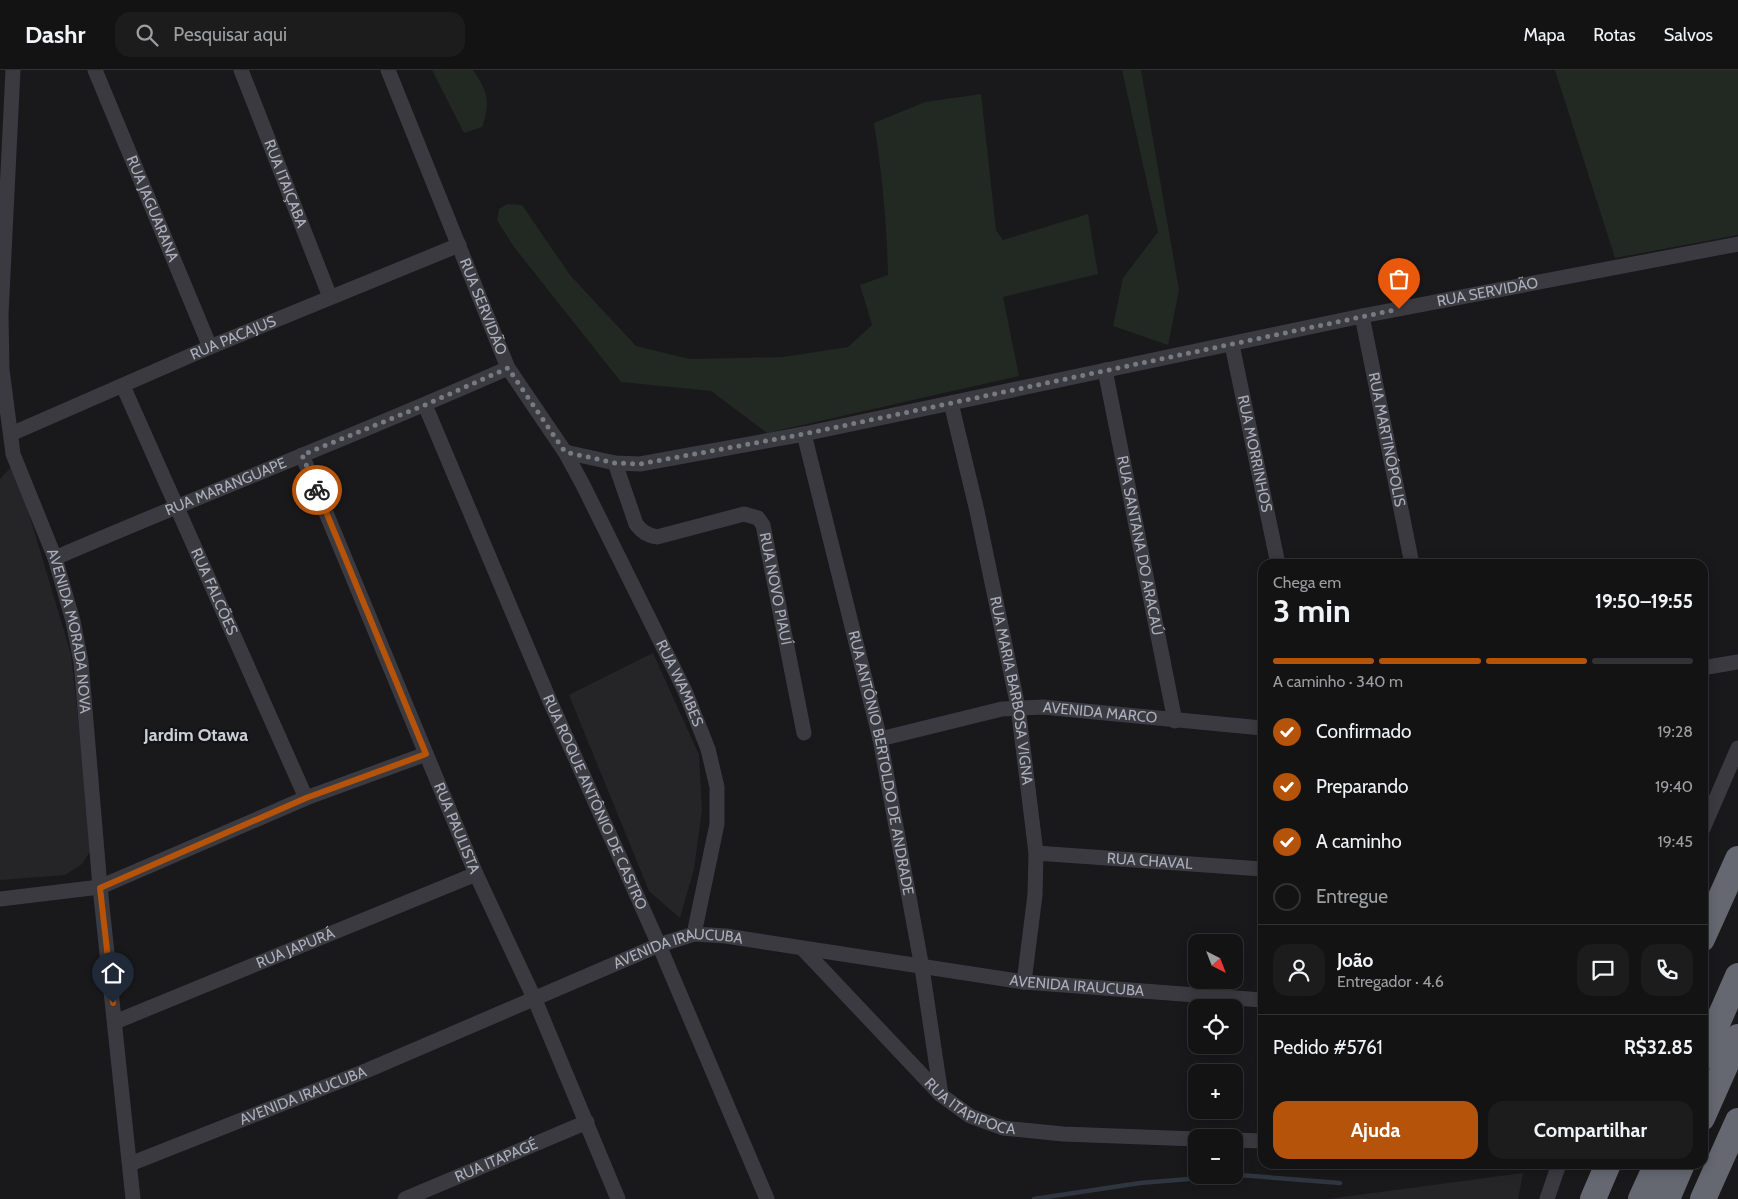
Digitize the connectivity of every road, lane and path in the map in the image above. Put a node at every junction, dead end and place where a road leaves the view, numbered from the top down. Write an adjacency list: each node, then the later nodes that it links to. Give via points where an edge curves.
1 (13, 70): 5 (street, AVENIDA MORADA NOVA)
2 (95, 70): 11 (street, RUA JAGUARANA)
3 (240, 70): 8 (street, RUA ITAIÇABA)
4 (388, 70): 7 (street, RUA SERVIDÃO)
5 (4, 146): 17 (street, AVENIDA MORADA NOVA, via 2,370)
6 (1738, 244): 9 (street, RUA SERVIDÃO)
7 (459, 245): 8 (street, RUA PACAJUS); 12 (street, RUA SERVIDÃO)
8 (330, 297): 11 (street, RUA PACAJUS)
9 (1362, 316): 10 (street, RUA SERVIDÃO); 25 (street, RUA MARTINÓPOLIS)
10 (1232, 345): 13 (street, RUA SERVIDÃO); 24 (street, RUA MORRINHOS)
11 (210, 347): 14 (street, RUA PACAJUS)
12 (508, 368): 16 (street, RUA MARANGUAPE); 19 (street, RUA SERVIDÃO)
13 (1105, 370): 15 (street, RUA SERVIDÃO); 29 (street, RUA SANTANA DO ARACAÚ)
14 (123, 386): 17 (street, RUA PACAJUS); 22 (street, RUA FALCÕES)
15 (951, 403): 18 (street, RUA SERVIDÃO); 28 (street, RUA MARIA BARBOSA VIGNA, via 978,511)
16 (425, 405): 20 (street, RUA MARANGUAPE); 45 (street, RUA ROQUE ANTÔNIO DE CASTRO, via 549,699)
17 (10, 434): 23 (street, AVENIDA MORADA NOVA, via 17,467)
18 (804, 434): 21 (street, RUA SERVIDÃO, via 640,464); 32 (street, RUA ANTÔNIO BERTOLDO DE ANDRADE)
19 (565, 452): 21 (street, RUA SERVIDÃO); 44 (street, RUA WAMBES, via 680,683 708,749 717,787 717,824)
20 (302, 455): 22 (street, RUA MARANGUAPE); 34 (street, RUA PAULISTA)
21 (615, 463): 31 (street, RUA NOVO PIAUÍ, via 636,524 649,536 657,537 744,514 758,518 763,525)
22 (176, 506): 23 (street, RUA MARANGUAPE); 35 (street, RUA FALCÕES)
23 (55, 558): 41 (street, AVENIDA MORADA NOVA, via 81,662)
24 (1277, 559)
25 (1411, 559)
26 (1738, 662): 27 (street)
27 (1708, 667)
28 (1018, 707): 29 (street, AVENIDA MARCO); 32 (street, AVENIDA MARCO); 37 (street, RUA MARIA BARBOSA VIGNA)
29 (1175, 721): 30 (street, AVENIDA MARCO)
30 (1258, 728)
31 (804, 733)
32 (880, 739): 47 (street, RUA ANTÔNIO BERTOLDO DE ANDRADE)
33 (1738, 748): 36 (street)
34 (426, 754): 35 (street); 40 (street, RUA PAULISTA)
35 (306, 798): 41 (street)
36 (1708, 817)
37 (1036, 853): 39 (street, RUA CHAVAL); 49 (street, RUA MARIA BARBOSA VIGNA, via 1035,895)
38 (1738, 859): 43 (highway)
39 (1258, 869)
40 (476, 874): 50 (street, RUA PAULISTA); 52 (street, RUA JAPURÁ)
41 (100, 888): 42 (street); 52 (street, AVENIDA MORADA NOVA)
42 (0, 899)
43 (1708, 926)
44 (694, 934): 45 (street, AVENIDA IRAUCUBA); 46 (street, AVENIDA IRAUCUBA, via 726,936)
45 (660, 945): 50 (street, AVENIDA IRAUCUBA); 70 (street, RUA ROQUE ANTÔNIO DE CASTRO)
46 (804, 950): 47 (street, AVENIDA IRAUCUBA); 55 (street, RUA ITAPIPOCA)
47 (922, 968): 49 (street, AVENIDA IRAUCUBA); 55 (street, RUA ANTÔNIO BERTOLDO DE ANDRADE)
48 (1738, 976): 54 (highway)
49 (1024, 982): 51 (street, AVENIDA IRAUCUBA)
50 (535, 1000): 58 (street, RUA PAULISTA); 62 (street, AVENIDA IRAUCUBA)
51 (1258, 1000)
52 (115, 1022): 62 (street, AVENIDA MORADA NOVA)
53 (1738, 1037): 56 (highway)
54 (1708, 1044)
55 (941, 1095): 59 (street, RUA ITAPIPOCA, via 970,1116 1003,1128 1063,1134)
56 (1708, 1104)
57 (1738, 1121): 75 (highway)
58 (587, 1122): 68 (street, RUA ITAPAGÉ); 69 (street, RUA PAULISTA)
59 (1188, 1139)
60 (1243, 1140): 61 (street)
61 (1258, 1141)
62 (130, 1164): 67 (street, AVENIDA MORADA NOVA)
63 (1558, 1169): 71 (street)
64 (1606, 1169): 72 (highway)
65 (1655, 1169): 73 (highway)
66 (1680, 1169): 74 (highway)
67 (133, 1199)
68 (405, 1199)
69 (618, 1199)
70 (767, 1199)
71 (1547, 1199)
72 (1593, 1199)
73 (1641, 1199)
74 (1667, 1199)
75 (1703, 1199)

